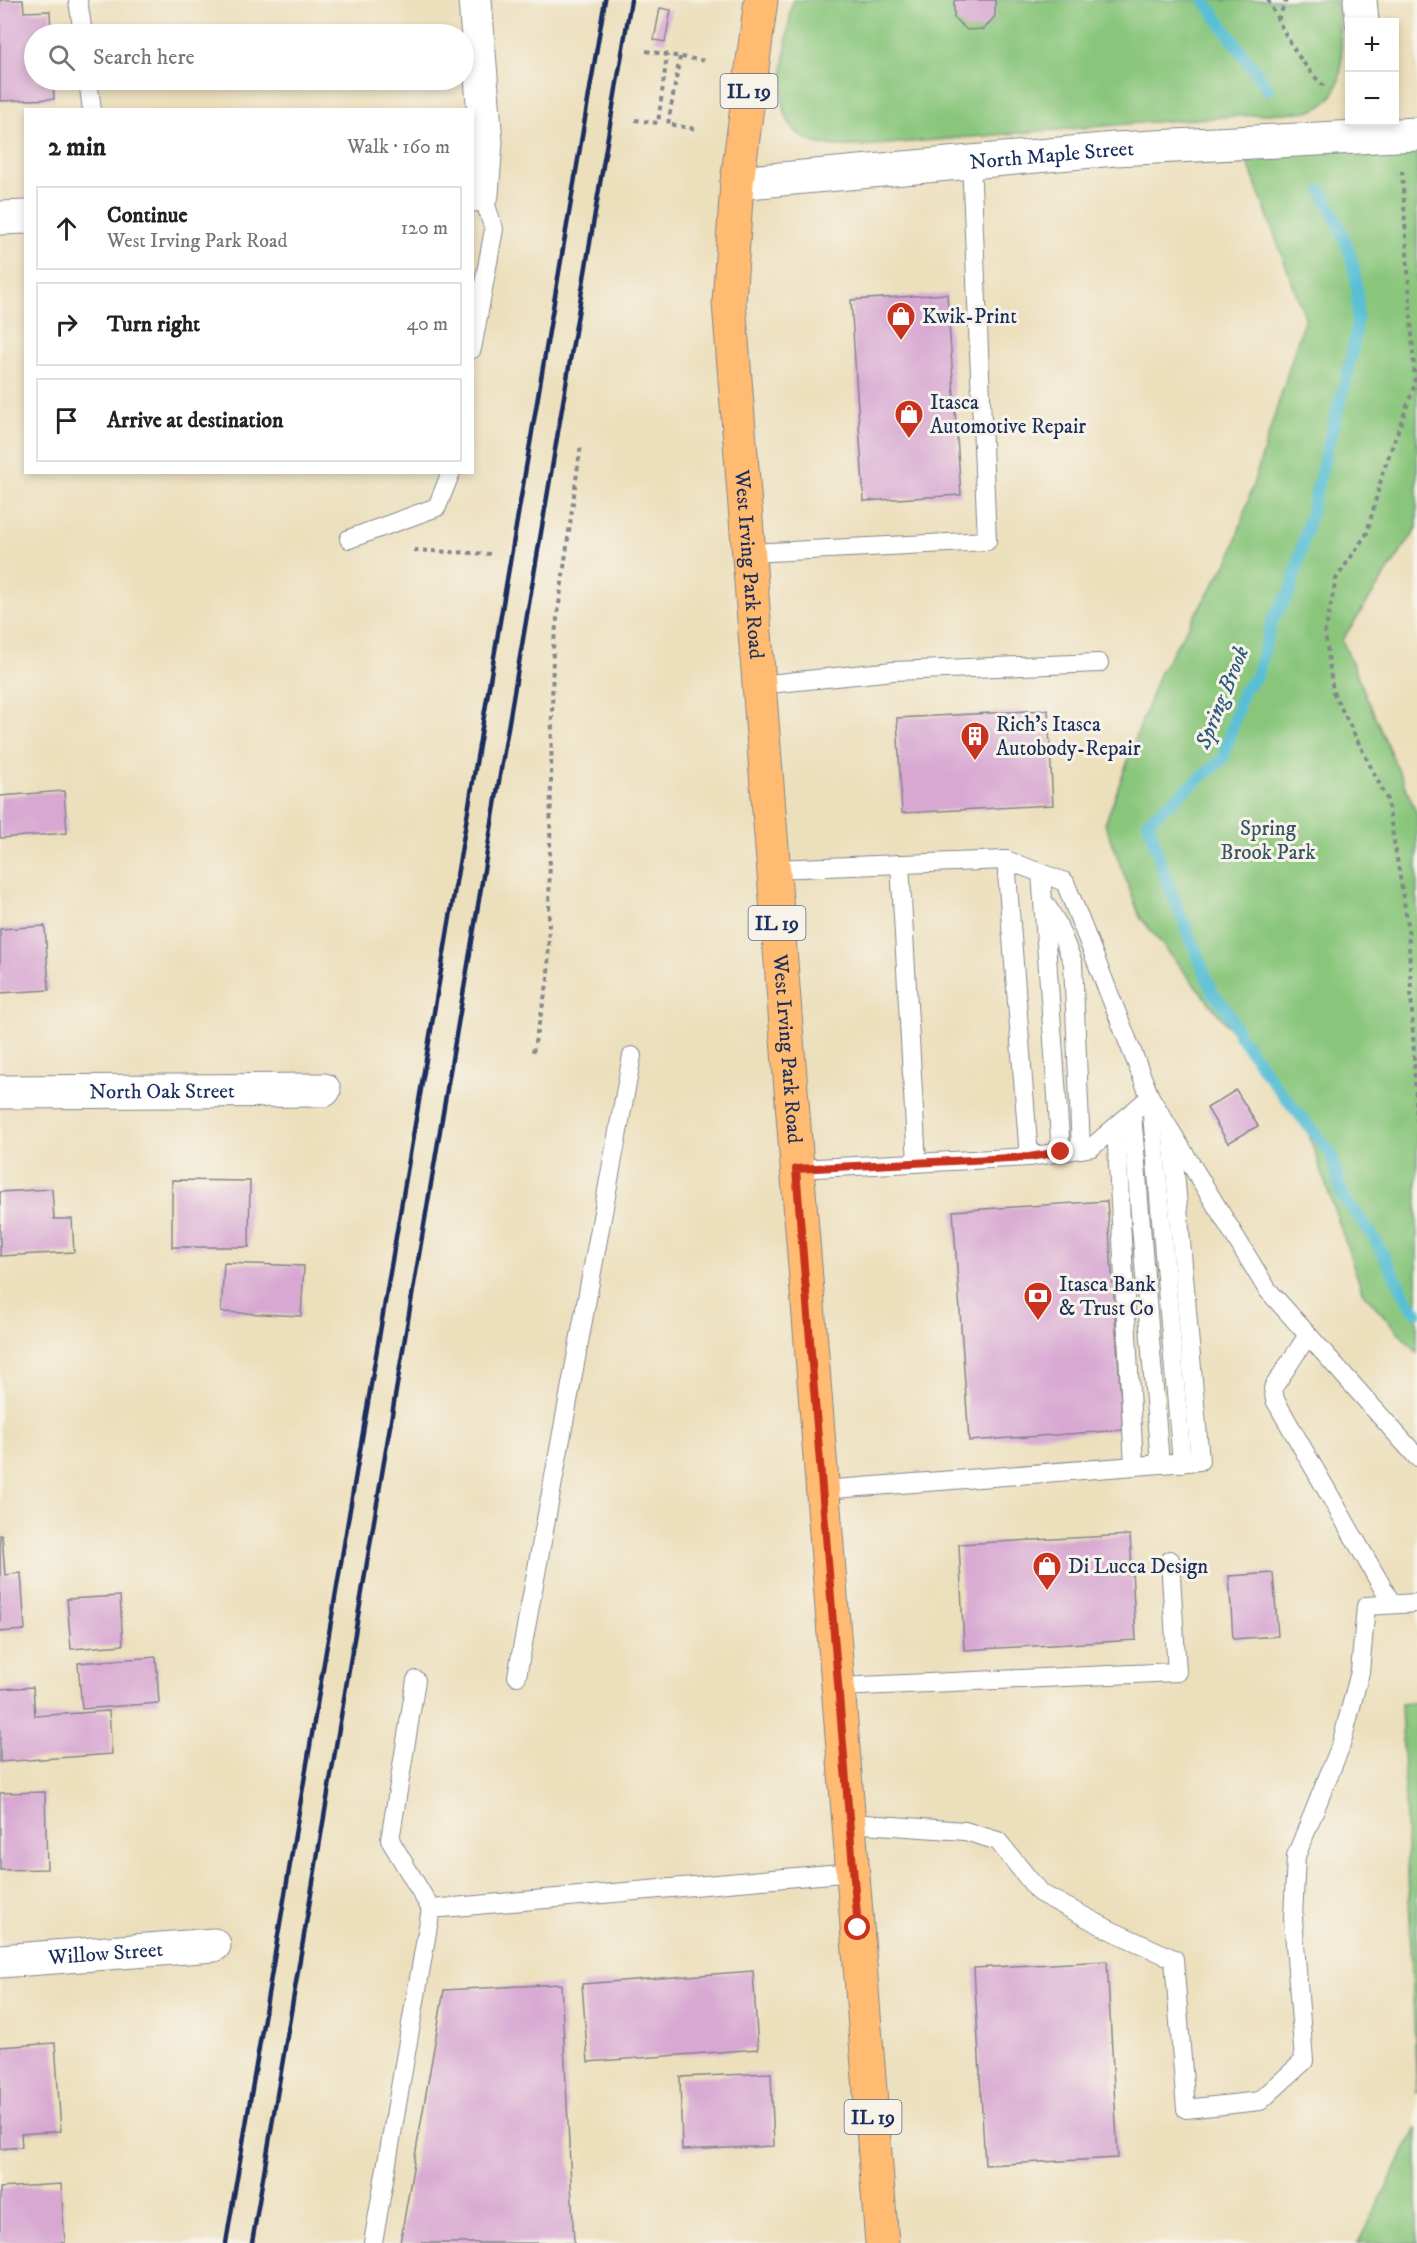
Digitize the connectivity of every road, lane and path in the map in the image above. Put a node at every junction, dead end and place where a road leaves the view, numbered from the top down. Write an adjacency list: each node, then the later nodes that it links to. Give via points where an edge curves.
1 (78, 0): 9 (lane)
2 (475, 0): 24 (street, via 486,142)
3 (761, 0): 23 (main road, West Irving Park Road / IL 19)
4 (1268, 0): 8 (path)
5 (1286, 0): 8 (path)
6 (1360, 0): 7 (street)
7 (1362, 18)
8 (1278, 20): 14 (path, via 1303,62)
9 (81, 24)
10 (646, 51): 11 (path)
11 (668, 55): 12 (path); 17 (path, via 658,123)
12 (680, 57): 13 (path); 18 (path, via 668,124)
13 (706, 61)
14 (1324, 86)
15 (89, 90): 16 (lane)
16 (92, 108)
17 (635, 120)
18 (695, 129)
19 (1370, 129): 20 (street, North Maple Street); 21 (street, North Maple Street)
20 (1417, 134)
21 (971, 161): 23 (street, North Maple Street); 32 (lane, via 987,541)
22 (1402, 170): 47 (path, via 1415,384 1383,472 1367,533 1336,579 1325,633 1333,692 1387,799 1408,925)
23 (736, 183): 32 (main road, West Irving Park Road / IL 19, via 729,303)
24 (477, 194): 27 (lane, via 494,229)
25 (24, 217): 26 (street)
26 (0, 218)
27 (474, 338)
28 (580, 444): 41 (path, via 553,648 548,980)
29 (450, 474): 30 (lane, via 437,507)
30 (349, 539)
31 (409, 550): 33 (path)
32 (749, 553): 35 (main road, West Irving Park Road / IL 19)
33 (490, 554)
34 (1099, 663): 35 (lane, via 893,671)
35 (759, 685): 38 (main road, West Irving Park Road / IL 19)
36 (1006, 860): 37 (lane); 39 (lane); 52 (lane)
37 (900, 864): 38 (lane); 53 (lane)
38 (773, 868): 54 (main road, West Irving Park Road / IL 19)
39 (1041, 873): 40 (lane); 45 (lane, via 1065,882)
40 (1044, 902): 50 (lane, via 1057,923 1072,963); 51 (lane)
41 (533, 1052)
42 (632, 1056): 64 (lane)
43 (324, 1089): 44 (street, North Oak Street)
44 (0, 1092)
45 (1150, 1097): 46 (lane); 49 (lane); 57 (lane)
46 (1132, 1113): 48 (lane); 58 (lane)
47 (1417, 1122)
48 (1116, 1127): 50 (lane, via 1092,1147); 59 (lane)
49 (1171, 1132): 55 (lane, via 1267,1289); 57 (lane, via 1200,1461)
50 (1081, 1149): 51 (lane)
51 (1061, 1152): 52 (lane)
52 (1029, 1157): 53 (lane)
53 (917, 1163): 54 (lane)
54 (796, 1169): 60 (main road, West Irving Park Road / IL 19)
55 (1308, 1335): 56 (lane); 63 (lane, via 1273,1388 1275,1400)
56 (1417, 1457)
57 (1182, 1463): 58 (lane)
58 (1160, 1464): 59 (lane)
59 (1134, 1466): 60 (lane)
60 (822, 1490): 66 (main road, West Irving Park Road / IL 19)
61 (1170, 1560): 66 (lane, via 1177,1672)
62 (1417, 1603): 63 (lane)
63 (1392, 1604): 67 (lane, via 1366,1606 1360,1672 1341,1745 1296,1856 1293,1918 1304,2061 1260,2101 1186,2109 1174,1959 1040,1893 998,1841 965,1831)
64 (517, 1677)
65 (416, 1680): 69 (lane, via 390,1840)
66 (838, 1687): 67 (main road, West Irving Park Road / IL 19)
67 (849, 1823): 68 (main road, West Irving Park Road / IL 19)
68 (854, 1872): 69 (lane); 73 (main road, West Irving Park Road / IL 19)
69 (432, 1910): 72 (lane)
70 (214, 1945): 71 (street, Willow Street)
71 (0, 1961)
72 (373, 2243)
73 (882, 2243)

